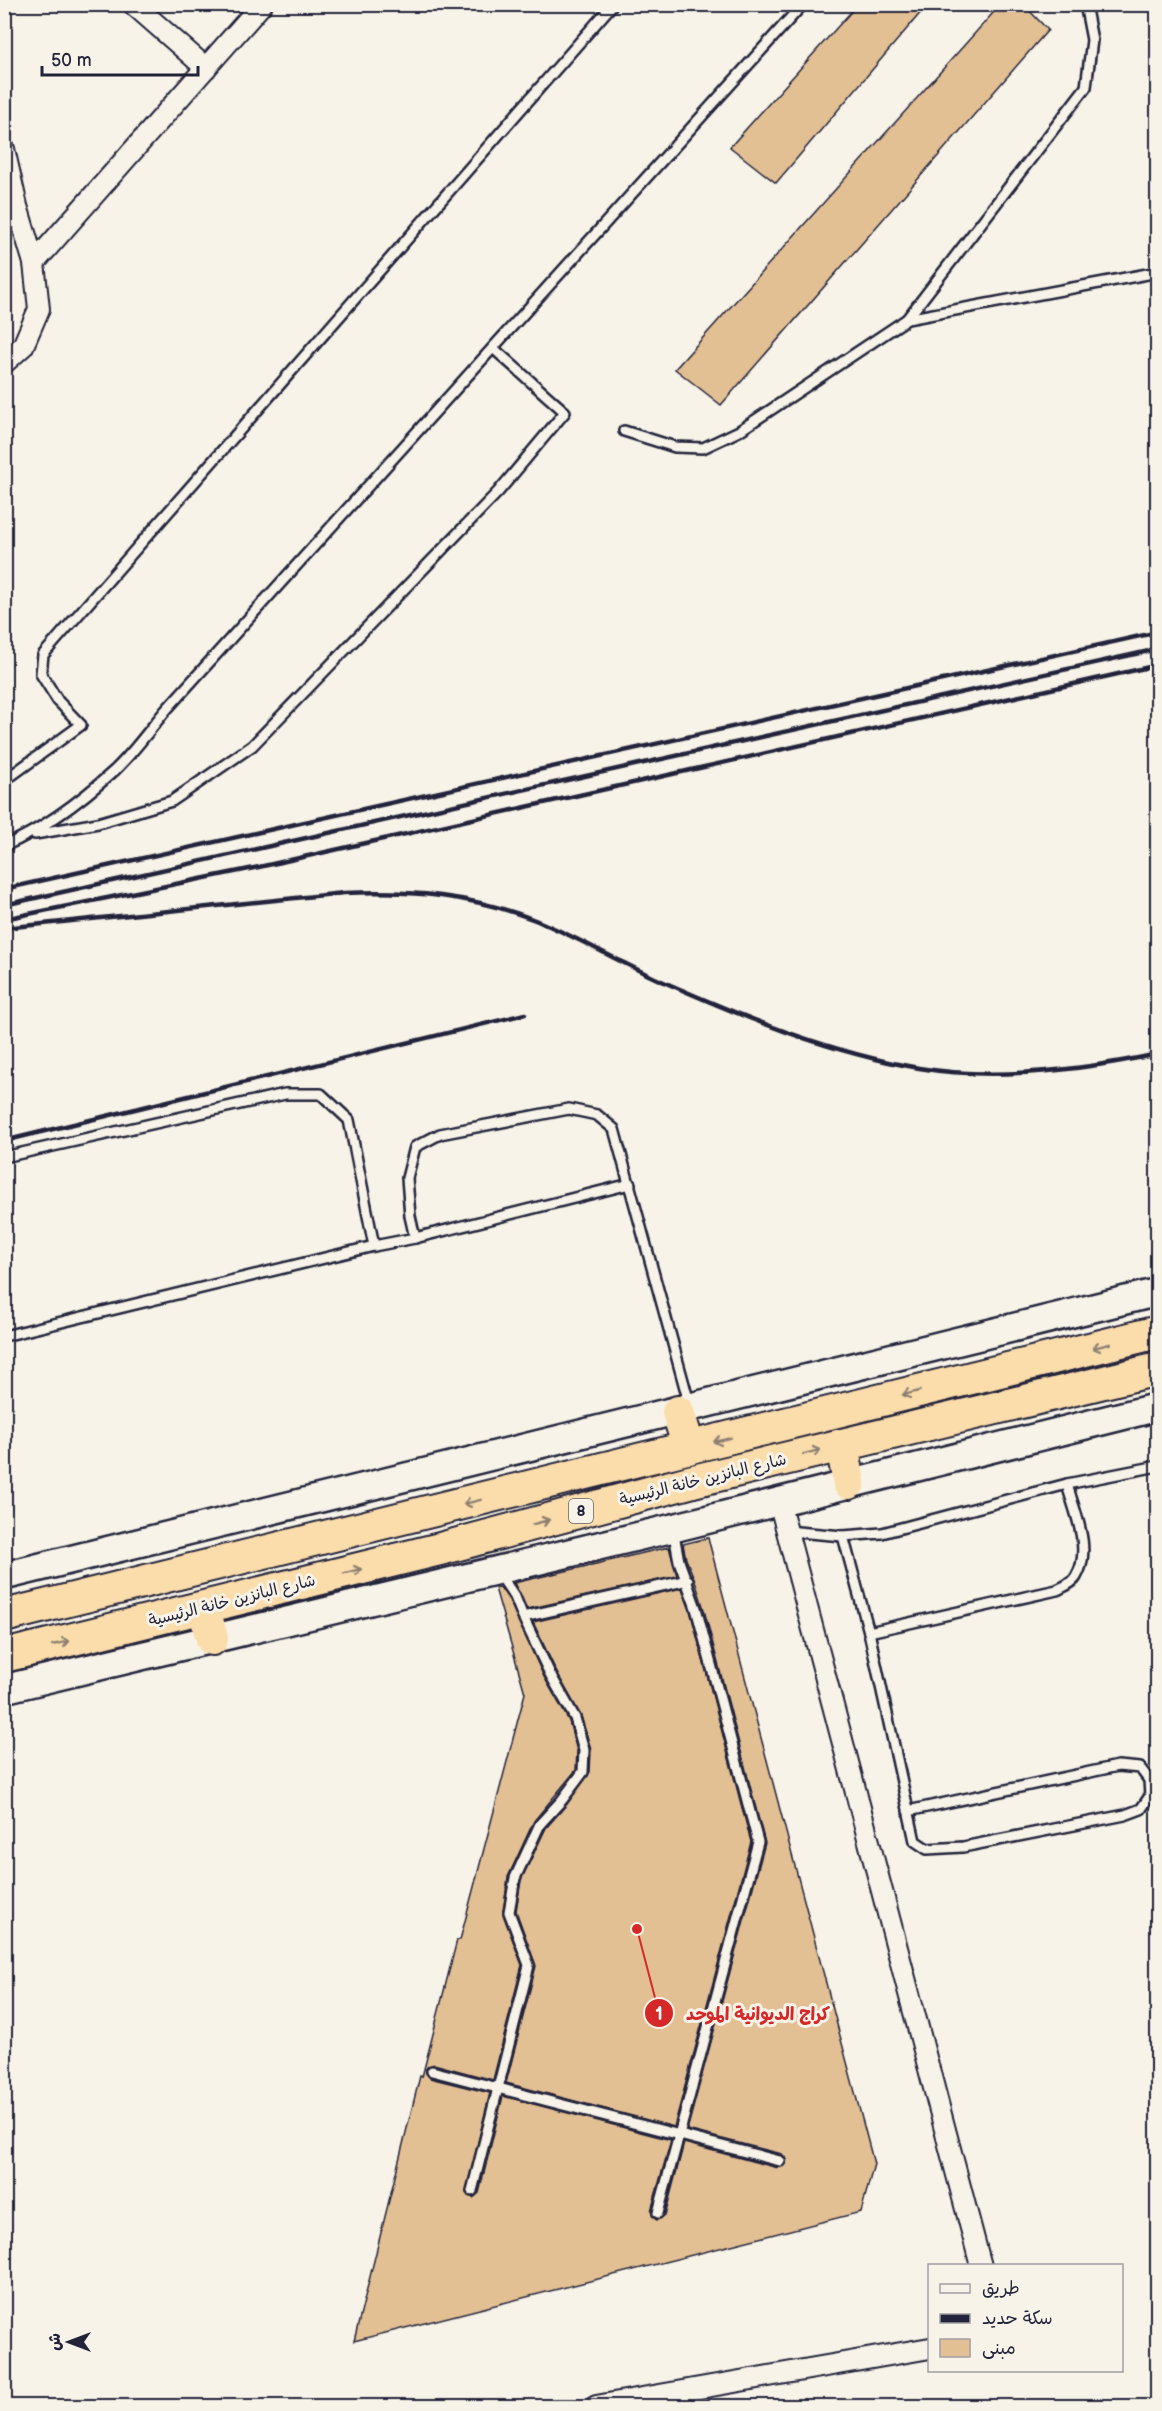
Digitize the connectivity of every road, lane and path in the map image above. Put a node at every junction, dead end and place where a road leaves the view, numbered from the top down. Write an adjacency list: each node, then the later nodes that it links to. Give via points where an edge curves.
1 (133, 4): 6 (street)
2 (262, 4): 6 (street)
3 (613, 4): 14 (lane, via 44,654 41,674 58,701 81,725)
4 (803, 4): 11 (lane)
5 (1085, 4): 10 (lane, via 1092,40 1086,87)
6 (206, 68): 8 (street)
7 (4, 149): 8 (street)
8 (34, 263): 12 (street, via 39,309 23,346)
9 (1158, 272): 10 (lane)
10 (907, 319): 13 (lane, via 740,431 703,448 675,447)
11 (493, 348): 15 (lane, via 116,768); 15 (lane, via 565,412 498,492 252,746 172,801 98,823)
12 (4, 363)
13 (624, 431)
14 (12, 775)
15 (32, 834): 16 (lane)
16 (4, 846)
17 (4, 1158): 20 (lane, via 285,1094 321,1094 349,1120)
18 (630, 1184): 19 (lane); 19 (lane, via 614,1129 597,1115 568,1109 440,1134 415,1147 407,1178); 26 (lane)
19 (415, 1238): 20 (lane)
20 (374, 1246): 23 (lane)
21 (1158, 1292): 26 (main road)
22 (1158, 1332): 28 (highway, شارع البانزين خانة الرئيسية / 8, one-way to 28)
23 (4, 1336)
24 (1158, 1369): 27 (highway, شارع البانزين خانة الرئيسية / 8)
25 (1158, 1407): 30 (main road)
26 (684, 1410): 28 (highway); 37 (main road)
27 (842, 1445): 30 (highway); 39 (highway, شارع البانزين خانة الرئيسية / 8, one-way to 27)
28 (690, 1448): 40 (highway, شارع البانزين خانة الرئيسية / 8, one-way to 40)
29 (1158, 1466): 31 (lane)
30 (849, 1483): 32 (main road)
31 (1067, 1484): 35 (lane, via 882,1533); 42 (lane, via 1083,1542 1076,1579 1057,1590)
32 (779, 1501): 33 (main road); 34 (street)
33 (673, 1528): 36 (main road); 38 (lane, via 679,1561)
34 (786, 1531): 35 (lane); 53 (street)
35 (843, 1536): 42 (lane)
36 (496, 1570): 41 (lane); 43 (main road)
37 (4, 1576)
38 (688, 1580): 41 (lane); 49 (lane, via 758,1842)
39 (204, 1608): 43 (highway); 44 (highway, شارع البانزين خانة الرئيسية / 8, one-way to 39)
40 (4, 1616)
41 (523, 1617): 48 (lane, via 575,1719 584,1750 583,1772 540,1824 515,1878 509,1912 529,1965)
42 (869, 1632): 46 (lane)
43 (212, 1639): 45 (main road)
44 (4, 1656)
45 (4, 1689)
46 (908, 1811): 46 (lane, via 915,1841 927,1850 963,1847 1125,1815 1141,1809 1150,1796 1149,1780 1140,1768 1118,1766)
47 (432, 2071): 48 (lane)
48 (498, 2088): 49 (lane); 51 (lane)
49 (678, 2135): 50 (lane); 52 (lane)
50 (780, 2161)
51 (472, 2191)
52 (658, 2213)
53 (981, 2264)
54 (928, 2348): 55 (street)
55 (651, 2402): 56 (street)
56 (596, 2406)

